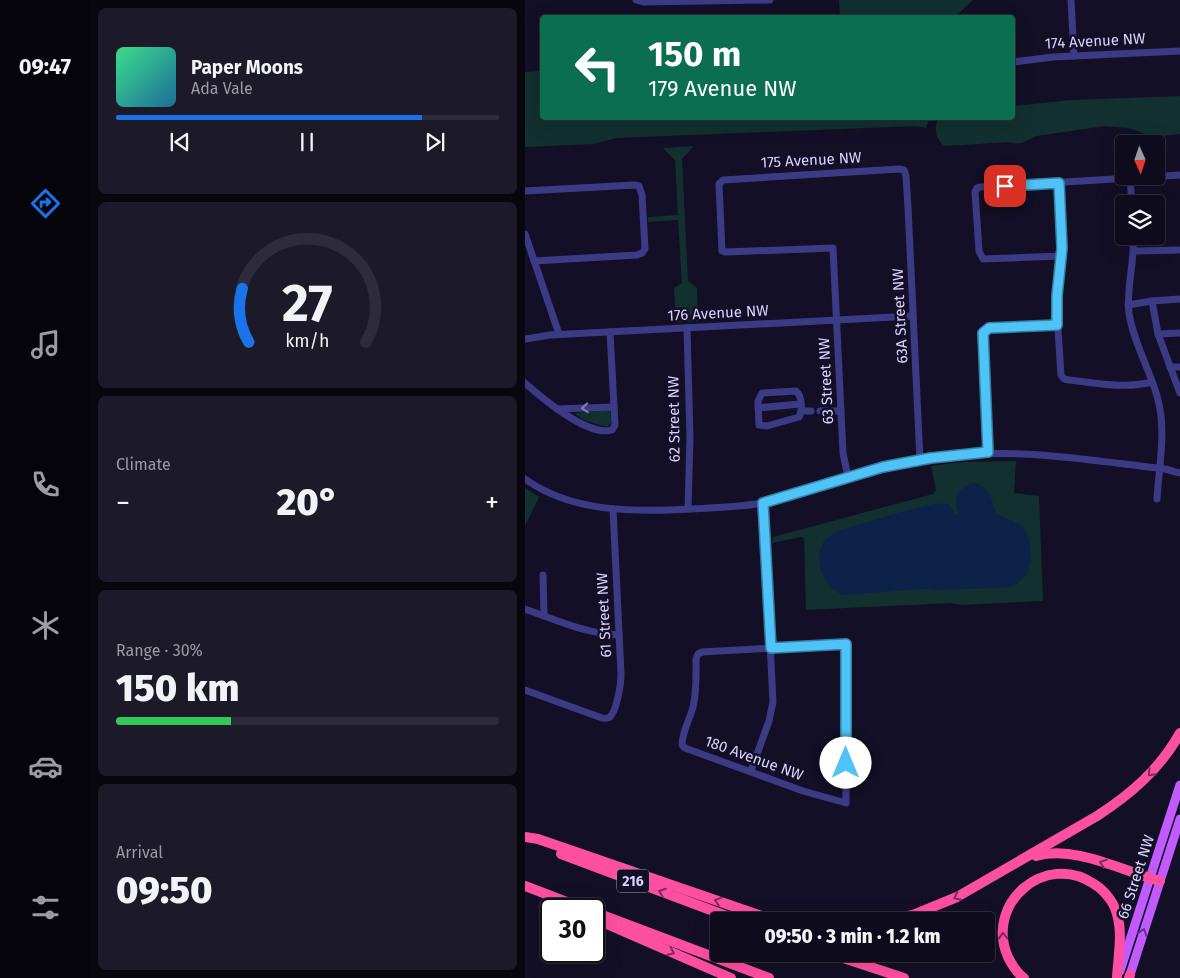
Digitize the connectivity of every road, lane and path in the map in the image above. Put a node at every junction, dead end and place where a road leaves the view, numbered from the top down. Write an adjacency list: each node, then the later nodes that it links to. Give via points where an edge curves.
1 (636, 0): 2 (street)
2 (705, 0): 3 (street)
3 (770, 0)
4 (1071, 0): 6 (street)
5 (1180, 51): 6 (street, 174 Avenue NW)
6 (1074, 56): 7 (street, 174 Avenue NW)
7 (1015, 62)
8 (904, 170): 14 (street, 175 Avenue NW, via 727,179 720,182); 24 (street, 63A Street NW)
9 (1180, 175): 10 (street)
10 (1165, 176)
11 (1115, 180): 12 (street)
12 (1059, 183): 19 (street); 19 (street, via 981,187 975,192 979,252 983,259)
13 (525, 191): 20 (street, via 634,185 641,188 645,249 642,253)
14 (721, 216): 25 (street, 63 Street NW, via 722,251 833,248)
15 (525, 234): 20 (street)
16 (1134, 245): 18 (street)
17 (1180, 250): 18 (street)
18 (1134, 251): 23 (street)
19 (1061, 256): 26 (street)
20 (534, 261): 30 (street)
21 (1180, 299): 22 (street)
22 (1152, 301): 23 (street); 31 (street)
23 (1128, 304): 35 (street, via 1131,324)
24 (913, 316): 25 (street, 176 Avenue NW); 46 (street, 63A Street NW)
25 (837, 320): 27 (street, 176 Avenue NW); 42 (street, 63 Street NW)
26 (1057, 325): 35 (street, via 1062,378 1118,386); 45 (street, via 989,328 984,331)
27 (687, 328): 28 (street, 176 Avenue NW); 55 (street, 62 Street NW)
28 (610, 332): 30 (street, 176 Avenue NW); 38 (street)
29 (1180, 333): 31 (street)
30 (559, 334): 32 (street, 176 Avenue NW)
31 (1158, 334): 33 (street)
32 (525, 339)
33 (1170, 367): 34 (street); 37 (street)
34 (1180, 367)
35 (1152, 382): 48 (street, via 1161,413)
36 (525, 383): 41 (street)
37 (1180, 394)
38 (614, 406): 41 (street, one-way to 41); 41 (street, via 615,425 608,431 588,426)
39 (758, 408): 40 (street); 40 (street, via 762,393 796,391); 40 (street, via 759,426 797,418)
40 (801, 408): 43 (street)
41 (555, 409)
42 (841, 410): 44 (street); 50 (street, 63 Street NW)
43 (811, 411)
44 (820, 411)
45 (988, 452): 46 (street); 48 (street)
46 (920, 460): 50 (street)
47 (1180, 468): 48 (street)
48 (1162, 469): 49 (street); 52 (street)
49 (1180, 473)
50 (848, 477): 53 (street)
51 (525, 479): 54 (street, via 557,496)
52 (1157, 499)
53 (763, 503): 55 (street); 60 (street)
54 (613, 509): 55 (street, via 648,512); 59 (street, 61 Street NW)
55 (688, 509)
56 (543, 575): 58 (street)
57 (525, 609): 58 (street)
58 (544, 616): 59 (street, via 601,635)
59 (619, 635): 61 (street, 61 Street NW, via 621,682 609,717 602,718)
60 (771, 648): 63 (street, via 772,709); 63 (street, 180 Avenue NW, via 698,654 695,700 683,738 685,748); 63 (street, 180 Avenue NW, via 846,644 846,803 803,792)
61 (525, 690)
62 (1180, 733): 67 (highway, one-way to 67, via 1159,765 1133,791)
63 (751, 771)
64 (1180, 785): 68 (main road, 66 Street NW)
65 (1180, 819): 68 (main road, 66 Street NW)
66 (525, 838): 73 (highway, 216, one-way to 66); 74 (highway, one-way to 66, via 538,839)
67 (1014, 864): 68 (highway, one-way to 67, via 1079,856 1059,853 1041,854); 75 (highway, one-way to 75, via 975,888)
68 (1155, 880): 79 (main road, 66 Street NW, one-way to 68); 84 (main road, 66 Street NW)
69 (525, 886): 70 (highway)
70 (545, 894): 71 (highway); 72 (highway)
71 (552, 898)
72 (556, 898)
73 (717, 912)
74 (750, 912)
75 (921, 912)
76 (605, 916): 81 (highway)
77 (605, 923): 80 (highway, one-way to 80)
78 (855, 962): 82 (highway)
79 (1129, 977)
80 (731, 978)
81 (769, 978)
82 (904, 978)
83 (1024, 978): 84 (highway, one-way to 84, via 1014,968 1003,944 1005,913 1027,884 1055,874 1088,880 1104,893 1117,911 1120,934)
84 (1117, 978)

